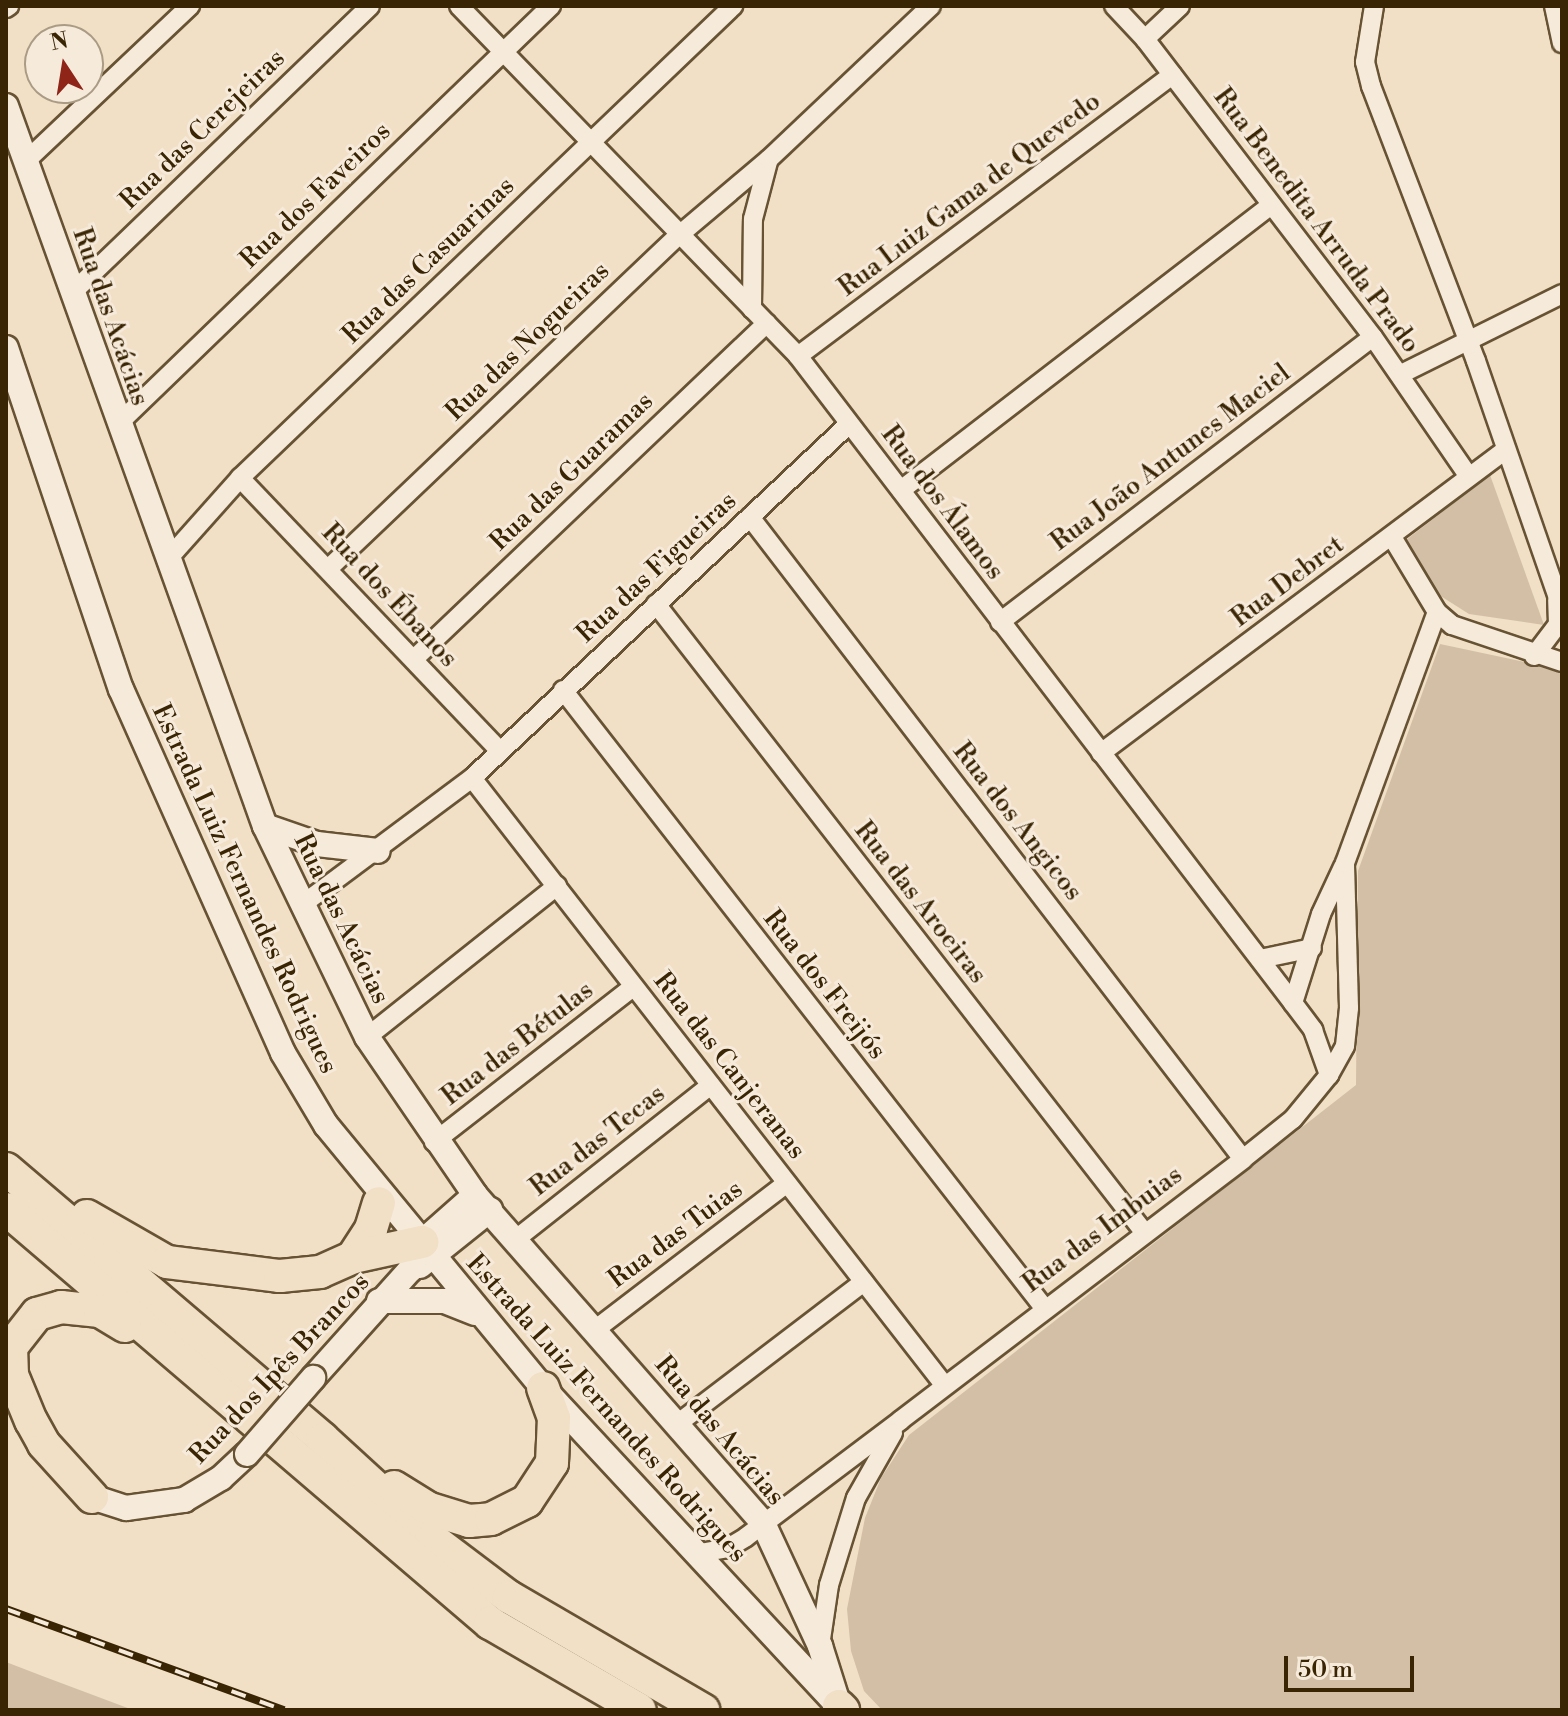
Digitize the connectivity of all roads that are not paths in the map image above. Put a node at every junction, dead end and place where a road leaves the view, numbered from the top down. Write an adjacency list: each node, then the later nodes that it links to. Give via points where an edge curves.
1 (190, 6): 18 (street)
2 (370, 6): 21 (street, Rua das Cerejeiras)
3 (459, 6): 13 (street, Rua dos Álamos)
4 (551, 6): 13 (street, Rua dos Faveiros)
5 (733, 6): 16 (street, Rua das Casuarinas)
6 (931, 6): 17 (street, Rua das Nogueiras)
7 (1114, 6): 11 (street, Rua Benedita Arruda Prado)
8 (1180, 6): 11 (street)
9 (1374, 6): 26 (street, via 1365,62 1371,86)
10 (1554, 6): 12 (street)
11 (1145, 39): 14 (street, Rua Benedita Arruda Prado)
12 (1562, 43)
13 (503, 53): 16 (street, Rua dos Álamos); 30 (street, Rua dos Faveiros)
14 (1172, 75): 19 (street, Rua Benedita Arruda Prado); 28 (street, Rua Luiz Gama de Quevedo)
15 (6, 106): 18 (street, Rua das Acácias)
16 (590, 143): 20 (street, Rua dos Álamos); 34 (street, Rua das Casuarinas)
17 (769, 159): 20 (street, Rua das Nogueiras); 23 (street, via 753,219)
18 (26, 161): 21 (street, Rua das Acácias)
19 (1271, 205): 25 (street, Rua Benedita Arruda Prado); 35 (street)
20 (678, 236): 23 (street, Rua dos Álamos); 39 (street, Rua das Nogueiras)
21 (73, 292): 30 (street, Rua das Acácias)
22 (1562, 294): 26 (street)
23 (752, 309): 24 (street, Rua dos Álamos)
24 (767, 323): 28 (street, Rua dos Álamos); 45 (street, Rua das Guaramas)
25 (1373, 337): 29 (street, Rua Benedita Arruda Prado); 43 (street, Rua João Antunes Maciel)
26 (1467, 341): 29 (street); 32 (street)
27 (6, 348): 68 (street, Estrada Luiz Fernandes Rodrigues, via 121,689 163,786 283,1053)
28 (798, 356): 31 (street, Rua dos Álamos)
29 (1401, 374): 33 (street, Rua Benedita Arruda Prado)
30 (118, 424): 38 (street, Rua das Acácias)
31 (849, 424): 35 (street, Rua dos Álamos); 36 (street, Rua das Figueiras)
32 (1504, 451): 33 (street, Rua Debret); 41 (street)
33 (1467, 474): 37 (street, Rua Debret)
34 (240, 478): 38 (street, Rua das Casuarinas); 39 (street, Rua dos Ébanos)
35 (901, 490): 43 (street, Rua dos Álamos)
36 (750, 517): 40 (street, Rua das Figueiras); 65 (street, Rua dos Angicos)
37 (1392, 537): 42 (street); 49 (street, Rua Debret)
38 (167, 560): 51 (street, Rua das Acácias)
39 (328, 569): 45 (street, Rua dos Ébanos)
40 (656, 604): 47 (street, Rua das Figueiras); 71 (street, Rua das Aroeiras)
41 (1560, 605): 44 (street, via 1558,624)
42 (1437, 612): 44 (street, via 1452,625); 53 (street)
43 (1000, 622): 49 (street, Rua dos Álamos)
44 (1534, 656): 46 (street)
45 (414, 659): 48 (street, Rua dos Ébanos)
46 (1562, 662)
47 (563, 690): 48 (street, Rua das Figueiras); 77 (street, Rua dos Freijós)
48 (500, 751): 50 (street, Rua das Figueiras)
49 (1101, 753): 57 (street, Rua dos Álamos)
50 (472, 778): 52 (street, Rua das Figueiras); 54 (street, Rua das Canjeranas)
51 (265, 826): 52 (street, via 317,844); 55 (street, Rua das Acácias)
52 (378, 851): 55 (street, Rua das Figueiras)
53 (1345, 863): 56 (street); 61 (street, Rua das Imbuias, via 1349,1008 1345,1046)
54 (557, 886): 58 (street, Rua das Canjeranas); 60 (street)
55 (303, 904): 60 (street, Rua das Acácias)
56 (1312, 948): 57 (street); 59 (street)
57 (1260, 959): 59 (street, Rua dos Álamos)
58 (633, 987): 62 (street, Rua das Canjeranas); 63 (street, Rua das Bétulas)
59 (1293, 1003): 61 (street, Rua dos Álamos, via 1313,1030)
60 (367, 1037): 63 (street, Rua das Acácias)
61 (1329, 1075): 65 (street, Rua das Imbuias, via 1293,1119)
62 (711, 1085): 67 (street, Rua das Canjeranas); 72 (street, Rua das Tecas)
63 (434, 1142): 69 (street, Rua das Acácias)
64 (6, 1158): 74 (highway, via 113,1234 167,1262 280,1276 320,1272)
65 (1243, 1159): 71 (street, Rua das Imbuias)
66 (6, 1169): 86 (highway)
67 (787, 1183): 75 (street, Rua das Canjeranas); 79 (street, Rua das Tuias)
68 (373, 1190): 73 (street); 74 (highway, via 371,1229)
69 (482, 1203): 72 (street, Rua das Acácias); 73 (street)
70 (6, 1209): 80 (highway)
71 (1144, 1232): 77 (street, Rua das Imbuias)
72 (516, 1239): 79 (street, Rua das Acácias)
73 (414, 1256): 74 (highway); 76 (street); 78 (street, Estrada Luiz Fernandes Rodrigues)
74 (353, 1257)
75 (864, 1282): 81 (street, Rua das Canjeranas); 85 (street)
76 (378, 1304): 78 (street, via 445,1301); 87 (street, Rua dos Ipês Brancos, bridge, via 221,1478 184,1500 126,1508)
77 (1045, 1309): 81 (street, Rua das Imbuias)
78 (477, 1314): 82 (street, Estrada Luiz Fernandes Rodrigues)
79 (596, 1329): 85 (street, Rua das Acácias)
80 (182, 1362): 87 (highway, via 100,1311 79,1305 37,1314 21,1329 10,1361 20,1398 44,1444); 92 (highway, via 490,1623)
81 (945, 1386): 84 (street, Rua das Imbuias)
82 (543, 1388): 86 (highway, via 554,1418 552,1463 527,1501 491,1519 469,1521 427,1508); 89 (street, Estrada Luiz Fernandes Rodrigues)
83 (6, 1403): 87 (highway, via 49,1471)
84 (901, 1420): 88 (street, Rua das Imbuias); 90 (street, Rua das Imbuias, via 856,1498 829,1585)
85 (676, 1425): 88 (street, Rua das Acácias)
86 (323, 1439): 93 (highway, via 432,1539 509,1597)
87 (92, 1497)
88 (763, 1523): 89 (street, Rua das Imbuias, via 728,1548); 90 (street, Rua das Acácias)
89 (700, 1553): 91 (street, Estrada Luiz Fernandes Rodrigues, via 809,1680)
90 (820, 1646): 91 (street, Rua das Imbuias)
91 (841, 1708)
92 (640, 1710)
93 (703, 1710)

